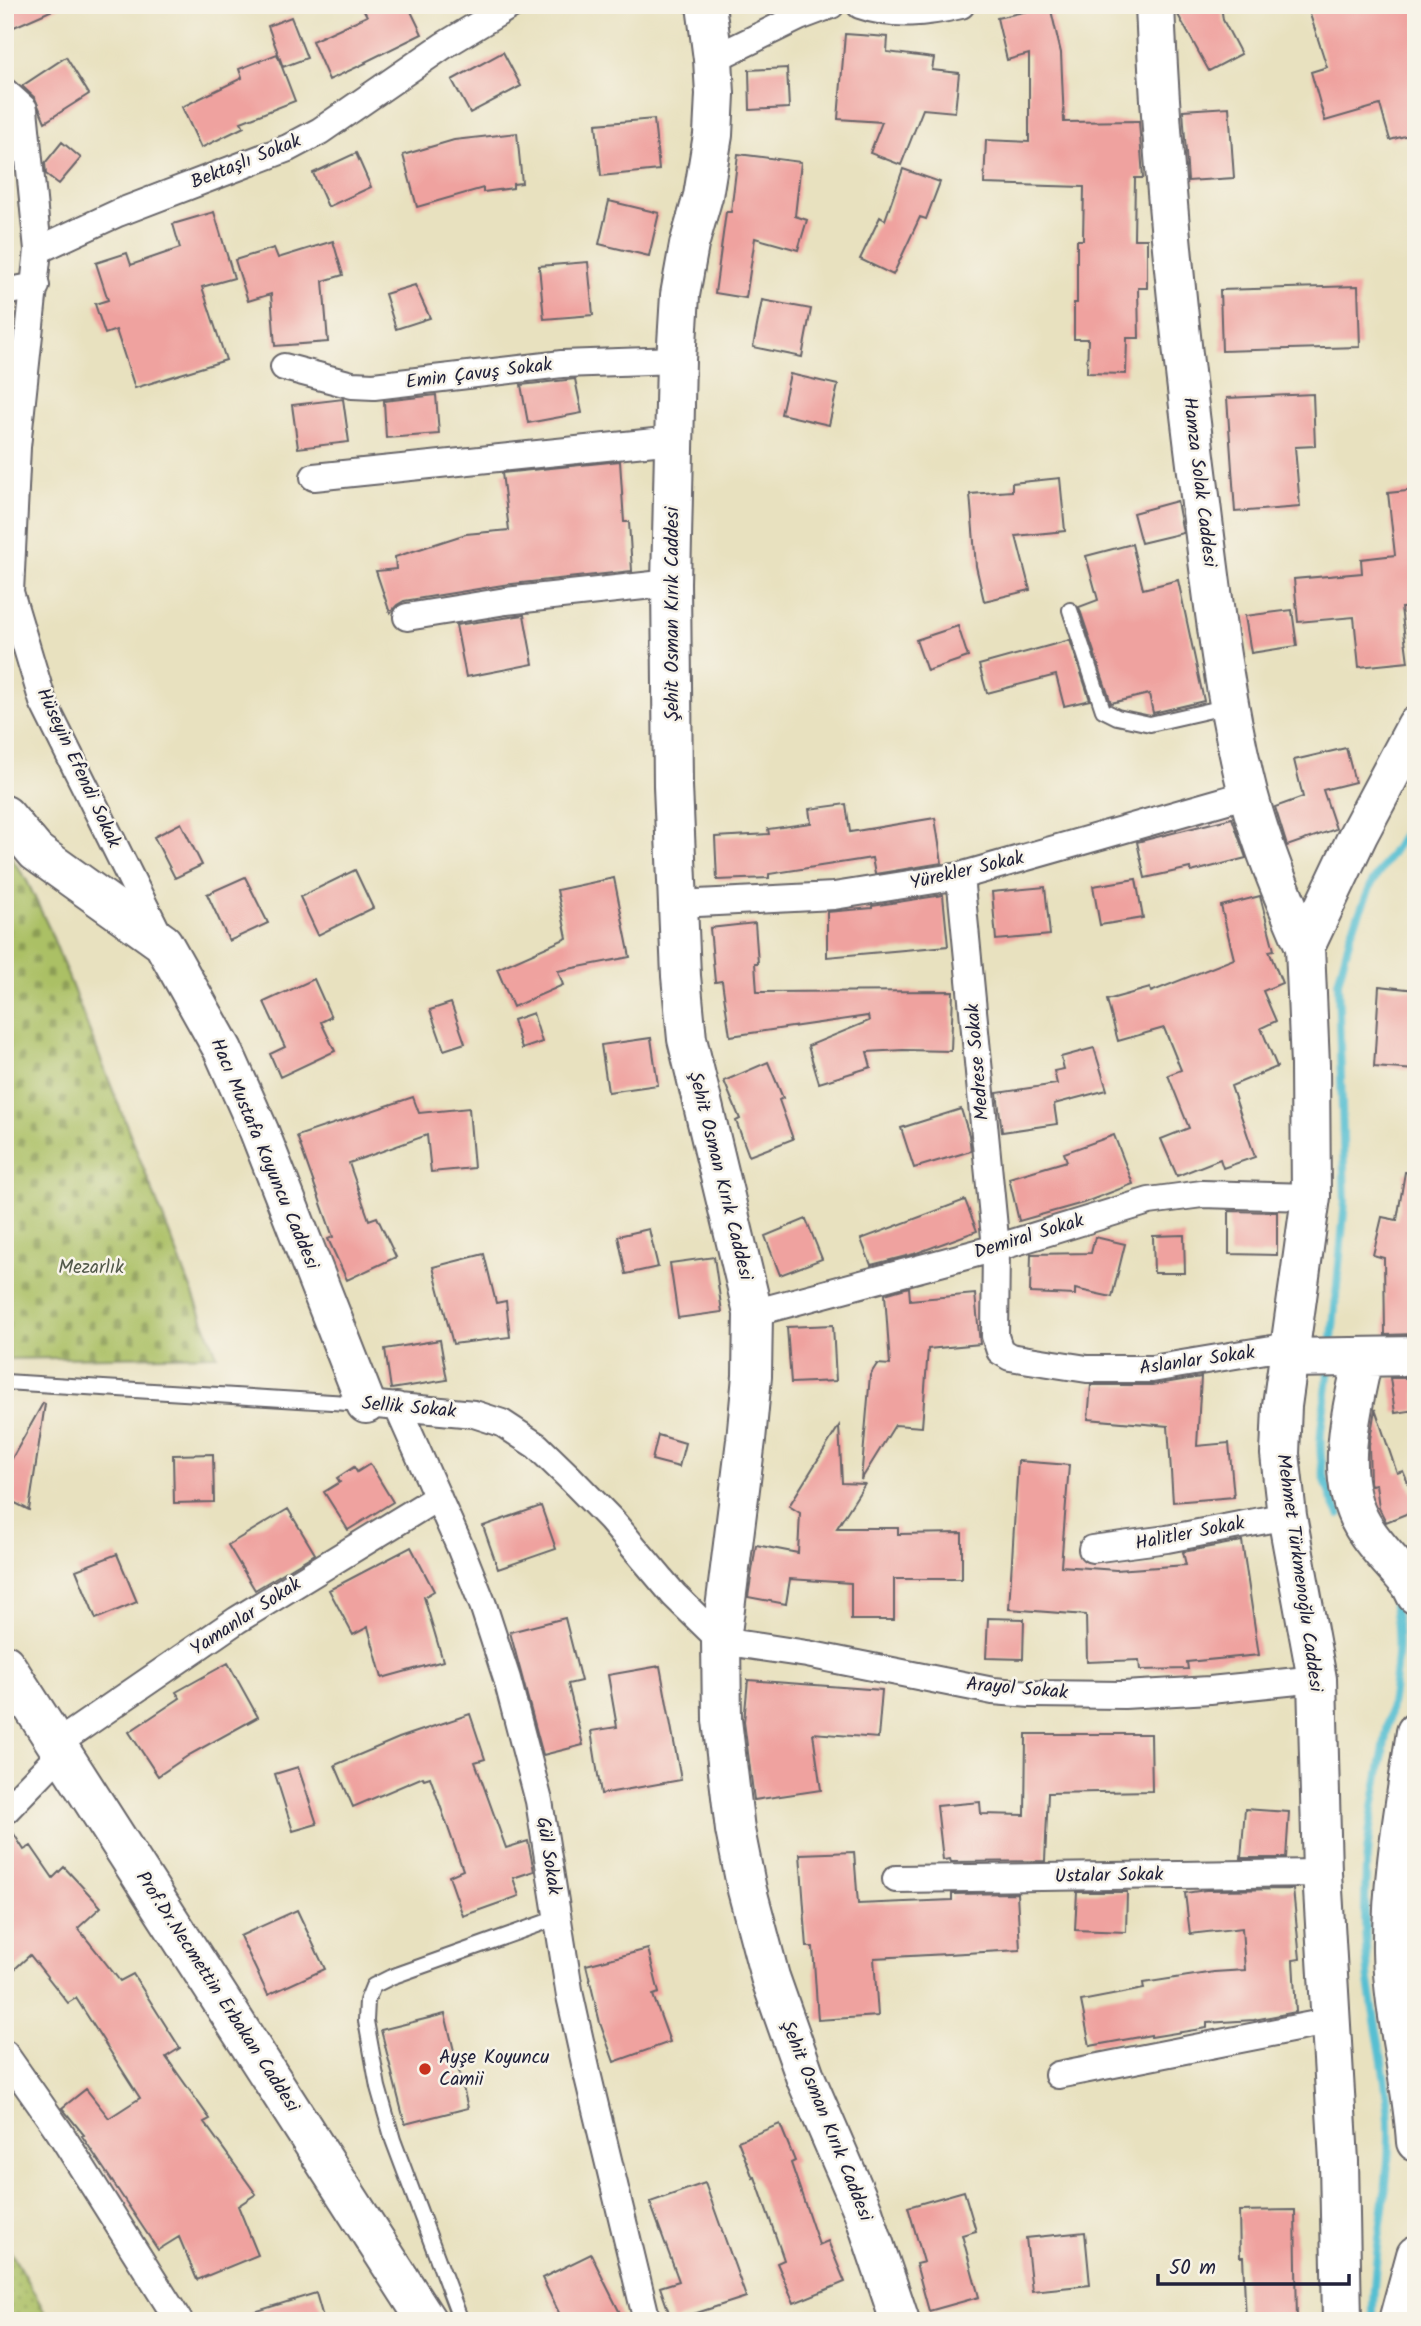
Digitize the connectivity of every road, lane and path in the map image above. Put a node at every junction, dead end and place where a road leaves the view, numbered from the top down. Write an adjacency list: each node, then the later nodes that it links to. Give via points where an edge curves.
1 (511, 5): 9 (street, Bektaşlı Sokak, via 288,148 118,212)
2 (706, 5): 7 (street, Şehit Osman Kırık Caddesi)
3 (831, 5): 7 (street)
4 (860, 5): 5 (street, via 895,13)
5 (961, 5)
6 (1155, 5): 20 (street, Hamza Solak Caddesi, via 1159,112 1188,400)
7 (713, 59): 12 (street, Şehit Osman Kırık Caddesi, via 713,135 680,295)
8 (5, 92): 9 (street, Hüseyin Efendi Sokak, via 24,109)
9 (38, 250): 10 (street, Hüseyin Efendi Sokak)
10 (36, 286): 11 (street); 17 (street, Hüseyin Efendi Sokak)
11 (5, 292)
12 (676, 360): 13 (street, Emin Çavuş Sokak, via 562,364 374,386 352,385); 14 (street, Şehit Osman Kırık Caddesi)
13 (284, 367)
14 (674, 440): 15 (street); 16 (street, Şehit Osman Kırık Caddesi)
15 (314, 477)
16 (671, 583): 19 (street); 25 (street, Şehit Osman Kırık Caddesi)
17 (8, 589): 26 (street, Hüseyin Efendi Sokak, via 43,702)
18 (1070, 610): 20 (lane, via 1103,710 1150,724)
19 (407, 617)
20 (1231, 706): 22 (street, Hamza Solak Caddesi)
21 (1416, 726): 27 (street, Mehmet Türkmenoğlu Caddesi, via 1357,835)
22 (1248, 794): 24 (street, Yürekler Sokak); 27 (street, Hamza Solak Caddesi, via 1264,847)
23 (5, 815): 26 (street, Hacı Mustafa Koyuncu Caddesi, via 36,852)
24 (960, 876): 25 (street, Yürekler Sokak, via 834,896); 29 (street, Medrese Sokak)
25 (678, 904): 30 (street, Şehit Osman Kırık Caddesi, via 687,1039)
26 (163, 943): 34 (street, Hacı Mustafa Koyuncu Caddesi, via 223,1050)
27 (1305, 947): 28 (street, Mehmet Türkmenoğlu Caddesi)
28 (1311, 1197): 29 (street, Demiral Sokak, via 1202,1194 1149,1201); 31 (street, Mehmet Türkmenoğlu Caddesi)
29 (996, 1248): 30 (street, Demiral Sokak); 31 (street, Aslanlar Sokak, via 995,1336 1000,1351 1010,1357 1087,1369 1152,1370)
30 (753, 1313): 39 (street, Şehit Osman Kırık Caddesi, via 746,1440)
31 (1320, 1356): 32 (street); 36 (street, Mehmet Türkmenoğlu Caddesi, via 1282,1406 1280,1454); 38 (street, via 1347,1440 1353,1501 1365,1529)
32 (1416, 1356)
33 (5, 1382): 34 (lane, Sellik Sokak)
34 (382, 1405): 35 (street, Gül Sokak); 39 (street, Sellik Sokak, via 474,1414 502,1423 537,1446)
35 (438, 1497): 43 (street, Yamanlar Sokak, via 237,1620); 47 (street, Gül Sokak, via 507,1679 539,1801)
36 (1287, 1516): 37 (street, Halitler Sokak); 41 (street, Mehmet Türkmenoğlu Caddesi)
37 (1092, 1549)
38 (1416, 1595)
39 (721, 1641): 41 (street, Arayol Sokak, via 1031,1694 1149,1694); 57 (street, Şehit Osman Kırık Caddesi, via 722,1720 735,1830 767,1964 806,2080 863,2211)
40 (5, 1664): 43 (street, Prof.Dr.Necmettin Erbakan Caddesi)
41 (1317, 1679): 45 (street, Mehmet Türkmenoğlu Caddesi)
42 (1416, 1732): 51 (street, via 1397,1856 1392,1952)
43 (61, 1747): 44 (street, Yamanlar Sokak); 54 (street, Prof.Dr.Necmettin Erbakan Caddesi)
44 (5, 1811)
45 (1322, 1872): 46 (street, Ustalar Sokak); 48 (street, Mehmet Türkmenoğlu Caddesi)
46 (896, 1879)
47 (557, 1918): 55 (lane, via 390,1977 373,1986 367,2001 366,2021 393,2140); 56 (street, Gül Sokak, via 588,2077)
48 (1332, 2021): 50 (street); 58 (street, Mehmet Türkmenoğlu Caddesi)
49 (5, 2054): 53 (street)
50 (1058, 2075)
51 (1416, 2142)
52 (1416, 2255): 59 (street)
53 (179, 2321)
54 (427, 2321)
55 (461, 2321)
56 (648, 2321)
57 (900, 2321)
58 (1342, 2321)
59 (1398, 2321)

